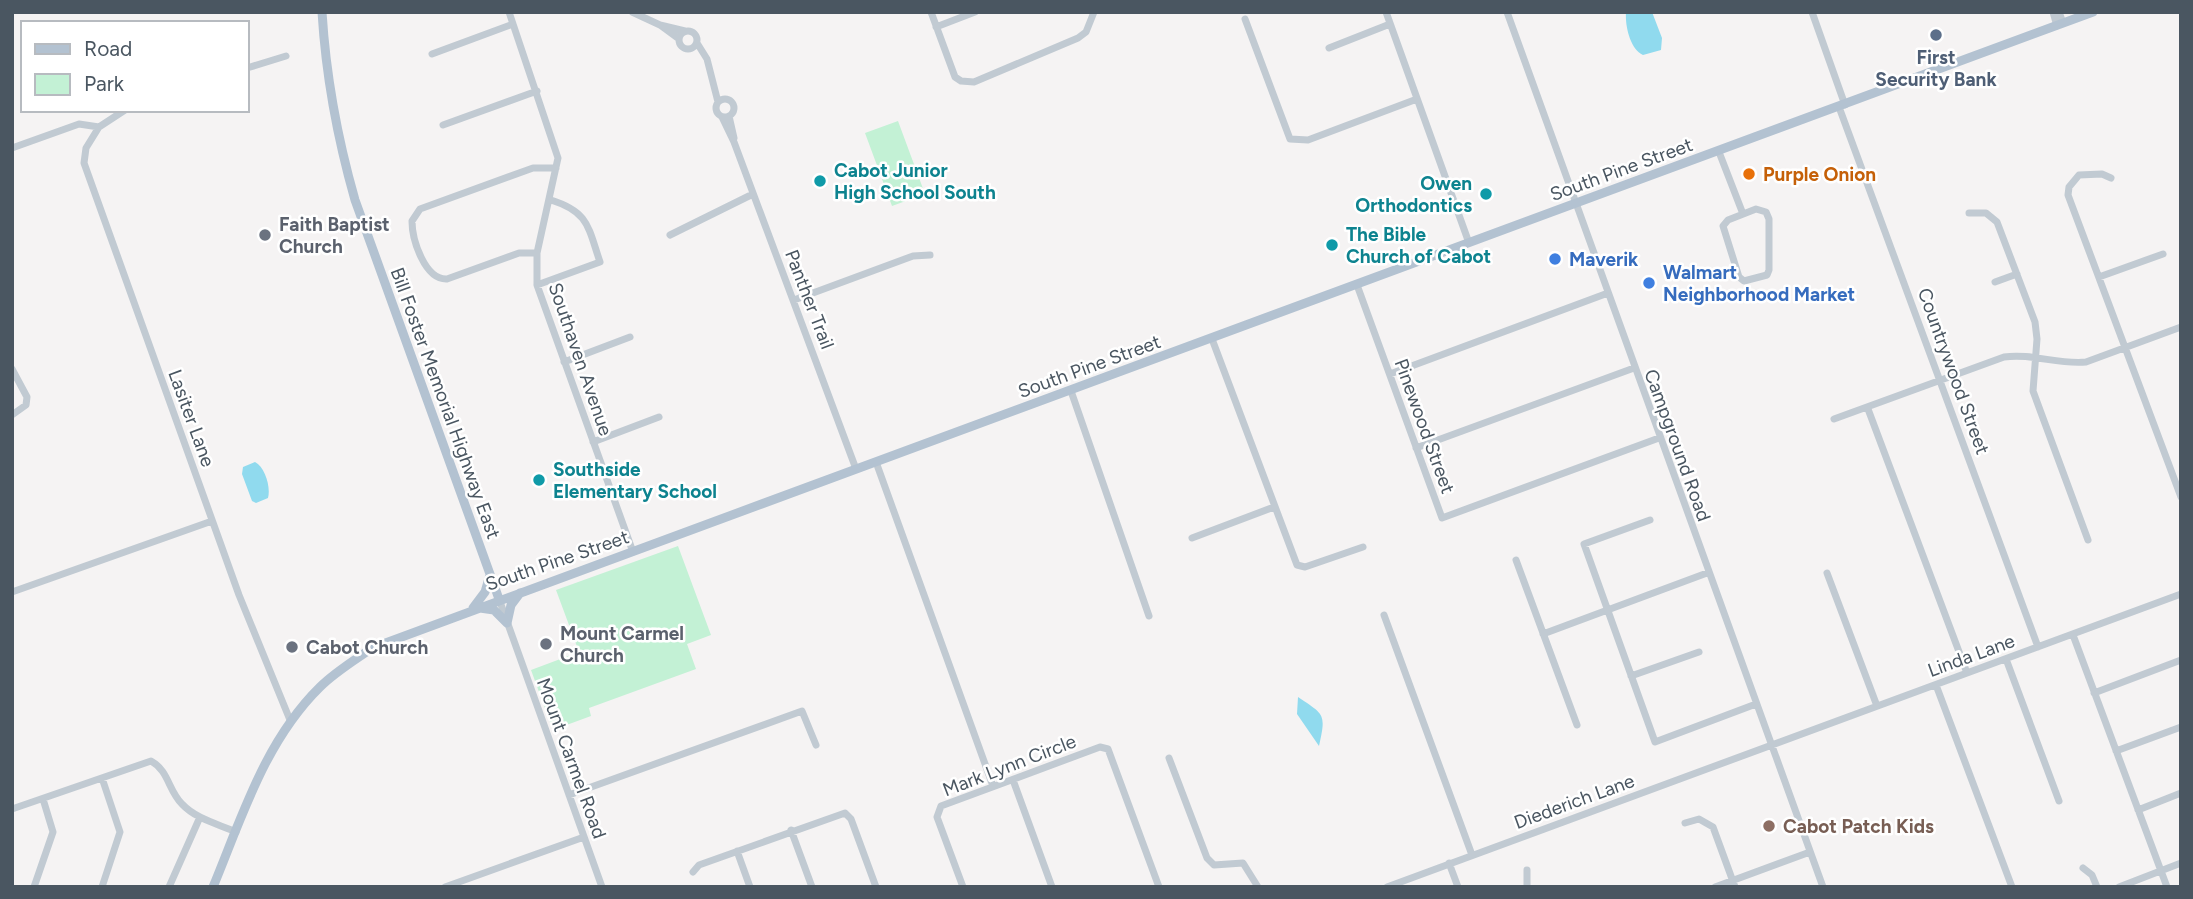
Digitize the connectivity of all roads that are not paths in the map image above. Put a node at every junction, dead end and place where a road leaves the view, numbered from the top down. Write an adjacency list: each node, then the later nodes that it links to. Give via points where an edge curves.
1 (323, 12): 86 (main road, Bill Foster Memorial Highway East, via 336,134 355,200)
2 (509, 12): 14 (street, Southaven Avenue)
3 (632, 12): 17 (street)
4 (930, 12): 18 (street)
5 (975, 12): 18 (street)
6 (1094, 12): 18 (street, via 1086,32 1078,38 974,82 955,77)
7 (1385, 12): 15 (street)
8 (1507, 12): 40 (street, Campground Road)
9 (1812, 12): 29 (street, Countrywood Street)
10 (2053, 12): 16 (street)
11 (2059, 12): 16 (street)
12 (2093, 12): 16 (main road, South Pine Street)
13 (1245, 19): 27 (street, via 1290,139 1308,140)
14 (513, 24): 23 (street); 26 (street, Southaven Avenue)
15 (1390, 24): 22 (street); 27 (street)
16 (2060, 24): 29 (main road, South Pine Street)
17 (660, 25): 19 (street); 20 (street)
18 (936, 27)
19 (685, 31): 20 (street); 21 (street, via 695,33)
20 (679, 39): 21 (street, via 684,48)
21 (694, 45): 28 (street, via 707,59)
22 (1329, 48)
23 (432, 54)
24 (286, 55): 25 (street)
25 (248, 68)
26 (537, 91): 32 (street); 36 (street, Southaven Avenue, via 557,149)
27 (1418, 99): 44 (street)
28 (722, 101): 31 (street, via 716,112); 31 (street, via 733,105)
29 (1842, 106): 35 (main road, South Pine Street); 64 (street, Countrywood Street)
30 (122, 112): 33 (street)
31 (726, 117): 38 (street, Panther Trail)
32 (443, 125)
33 (99, 127): 34 (street, via 79,124); 78 (street, Lasiter Lane, via 86,148 84,163)
34 (12, 148)
35 (1719, 152): 40 (main road, South Pine Street); 42 (street)
36 (556, 168): 39 (street, Southaven Avenue); 45 (street, via 533,168 420,209 412,221 428,271 437,278 447,279 519,253)
37 (2111, 178): 49 (street, via 2086,173 2073,180 2068,195)
38 (753, 194): 43 (street); 54 (street, Panther Trail)
39 (551, 200): 45 (street, Southaven Avenue); 51 (street, via 577,211 600,262)
40 (1576, 205): 44 (main road, South Pine Street); 53 (street, Campground Road)
41 (1969, 213): 48 (street, via 1986,213 1997,222)
42 (1743, 214): 42 (street, via 1728,220 1723,231 1739,277 1749,281 1769,270 1769,219 1766,212 1756,209)
43 (670, 235)
44 (1469, 243): 52 (main road, South Pine Street)
45 (537, 253): 51 (street, Southaven Avenue)
46 (2163, 254): 49 (street)
47 (930, 255): 54 (street, via 913,256)
48 (2017, 274): 50 (street); 59 (street, via 2037,329)
49 (2099, 277): 58 (street)
50 (1995, 282)
51 (537, 285): 60 (street, Southaven Avenue)
52 (1357, 285): 57 (main road, South Pine Street); 63 (street, Pinewood Street)
53 (1608, 293): 61 (street, Campground Road); 63 (street)
54 (794, 300): 74 (street, Panther Trail)
55 (2181, 327): 58 (street)
56 (630, 337): 60 (street)
57 (1212, 339): 65 (main road, South Pine Street); 76 (street)
58 (2127, 347): 59 (street, via 2087,362); 75 (street)
59 (2036, 357): 64 (street, via 2004,357); 80 (street, via 2033,382 2037,403)
60 (564, 362): 71 (street, Southaven Avenue)
61 (1634, 368): 70 (street, Campground Road); 72 (street)
62 (12, 369): 67 (street, via 27,397 26,405)
63 (1390, 374): 72 (street, Pinewood Street)
64 (1941, 380): 66 (street); 98 (street, Countrywood Street)
65 (1071, 391): 73 (main road, South Pine Street); 94 (street)
66 (1868, 409): 69 (street); 102 (street)
67 (12, 415)
68 (659, 417): 71 (street)
69 (1834, 419)
70 (1660, 439): 72 (street, Pinewood Street, via 1442,518); 84 (street, Campground Road)
71 (593, 442): 82 (street, Southaven Avenue)
72 (1416, 448)
73 (876, 462): 74 (main road, South Pine Street); 117 (street)
74 (856, 469): 82 (main road, South Pine Street)
75 (2181, 497)
76 (1274, 507): 79 (street); 81 (street, via 1301,568)
77 (1650, 520): 92 (street, via 1584,544)
78 (212, 521): 87 (street); 108 (street, Lasiter Lane)
79 (1192, 538)
80 (2088, 540)
81 (1363, 547)
82 (633, 552): 88 (main road, South Pine Street)
83 (1516, 560): 96 (street)
84 (1707, 573): 92 (street); 106 (street, Campground Road)
85 (1827, 573): 107 (street)
86 (490, 575): 88 (main road, via 504,590); 90 (main road, Bill Foster Memorial Highway East); 91 (main road, via 481,599)
87 (12, 592)
88 (521, 592): 90 (main road, South Pine Street); 95 (main road, via 511,605)
89 (2181, 594): 97 (street, Linda Lane)
90 (499, 599): 91 (main road, South Pine Street); 95 (street, Mount Carmel Road)
91 (471, 609): 95 (main road, via 494,610); 108 (main road, South Pine Street, via 372,648 321,685)
92 (1608, 611): 96 (street); 103 (street)
93 (1384, 615): 131 (street)
94 (1149, 616)
95 (507, 623): 119 (street, Mount Carmel Road)
96 (1543, 634): 109 (street)
97 (2073, 635): 98 (street, Linda Lane); 105 (street)
98 (2038, 647): 100 (street, Linda Lane)
99 (1699, 652): 103 (street)
100 (2006, 659): 102 (street, Linda Lane); 121 (street)
101 (2181, 660): 105 (street)
102 (1967, 673): 104 (street, Linda Lane)
103 (1631, 676): 106 (street, via 1655,741)
104 (1936, 685): 107 (street, Linda Lane); 157 (street)
105 (2094, 693): 113 (street)
106 (1756, 704): 112 (street, Campground Road)
107 (1877, 706): 112 (street, Linda Lane)
108 (290, 720): 127 (main road, South Pine Street, via 272,748)
109 (1577, 725)
110 (2181, 727): 113 (street)
111 (816, 745): 119 (street, via 802,711)
112 (1771, 746): 130 (street, Campground Road); 131 (street, Diederich Lane)
113 (2116, 751): 123 (street)
114 (1169, 758): 151 (street, via 1207,858 1214,865 1244,863)
115 (102, 778): 120 (street); 124 (street, via 151,761 162,767 179,802); 140 (street, via 120,832)
116 (1013, 780): 117 (street, Mark Lynn Circle); 149 (street); 150 (street, Mark Lynn Circle, via 1100,747 1108,749)
117 (993, 786): 148 (street, Mark Lynn Circle, via 941,806 937,817)
118 (2181, 793): 123 (street)
119 (569, 796): 128 (street, Mount Carmel Road)
120 (43, 799): 122 (street); 139 (street, via 53,832)
121 (2059, 801)
122 (12, 809)
123 (2138, 810): 136 (street)
124 (200, 817): 127 (street); 141 (street)
125 (1685, 823): 138 (street, via 1699,819 1713,827)
126 (792, 831): 129 (street); 146 (street); 147 (street, via 845,813)
127 (236, 832): 142 (main road, South Pine Street)
128 (584, 837): 143 (street); 144 (street, Mount Carmel Road)
129 (737, 851): 137 (street, via 699,865); 145 (street)
130 (1810, 852): 138 (street); 156 (street, Campground Road)
131 (1472, 855): 132 (street, Diederich Lane)
132 (1449, 863): 152 (street, Diederich Lane); 153 (street)
133 (2181, 863): 136 (street)
134 (2084, 867): 158 (street)
135 (1527, 870): 154 (street)
136 (2161, 871): 159 (street); 160 (street)
137 (693, 873)
138 (1734, 883): 155 (street)
139 (34, 887)
140 (102, 887)
141 (169, 887)
142 (214, 887)
143 (445, 887)
144 (602, 887)
145 (750, 887)
146 (812, 887)
147 (876, 887)
148 (963, 887)
149 (1052, 887)
150 (1159, 887)
151 (1258, 887)
152 (1388, 887)
153 (1458, 887)
154 (1527, 887)
155 (1715, 887)
156 (1823, 887)
157 (2012, 887)
158 (2097, 887)
159 (2119, 887)
160 (2167, 887)

